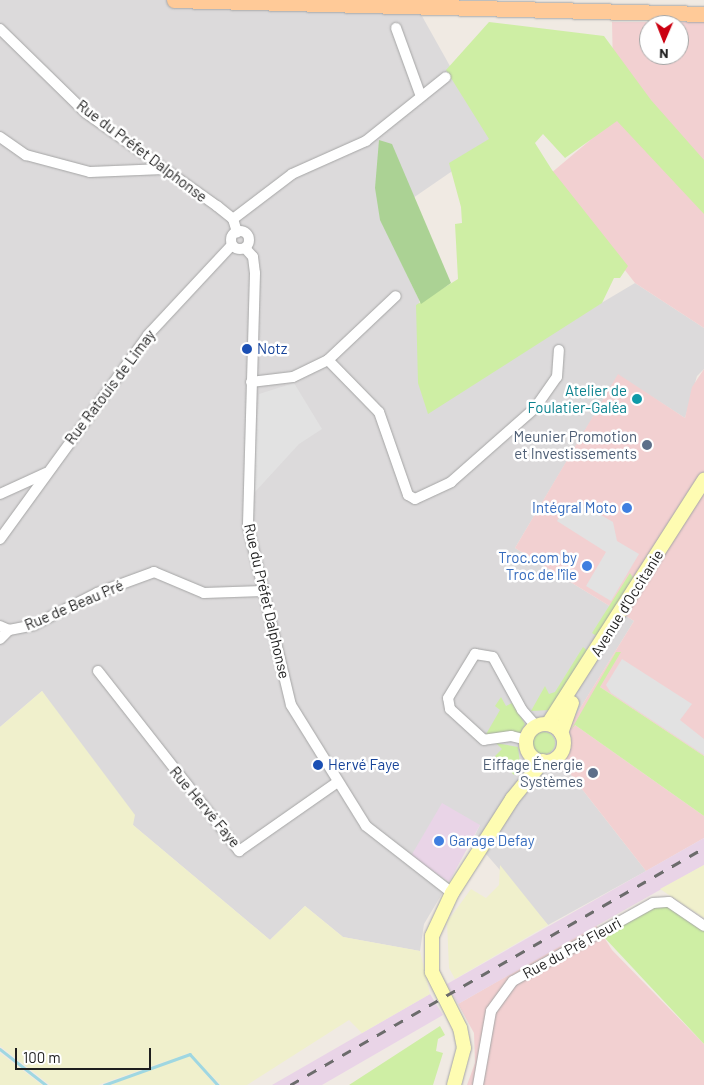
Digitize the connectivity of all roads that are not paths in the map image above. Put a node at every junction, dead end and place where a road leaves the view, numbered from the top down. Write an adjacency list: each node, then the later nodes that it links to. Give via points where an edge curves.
1 (174, 0): 3 (main road)
2 (704, 7): 3 (main road)
3 (595, 11): 4 (main road)
4 (704, 14)
5 (396, 28): 8 (street)
6 (0, 29): 10 (street, Rue du Préfet Dalphonse, via 86,113)
7 (446, 77): 8 (street)
8 (420, 94): 11 (street, via 366,141 292,174)
9 (0, 137): 10 (street, via 26,156 90,172)
10 (164, 169): 11 (street, Rue du Préfet Dalphonse)
11 (233, 219): 12 (street)
12 (237, 232): 13 (street); 14 (street, Rue du Préfet Dalphonse, via 248,238)
13 (232, 245): 14 (street); 19 (street, Rue Ratouis de Limay, via 148,334)
14 (245, 248): 18 (street, Rue du Préfet Dalphonse, via 253,257 255,273)
15 (396, 296): 17 (street)
16 (559, 350): 17 (street, via 561,367 548,393 445,486 410,498 379,412)
17 (328, 360): 18 (street, via 293,376)
18 (251, 382): 24 (street, Rue du Préfet Dalphonse, via 248,526)
19 (47, 473): 21 (street); 23 (street, Rue Ratouis de Limay)
20 (704, 480): 28 (main road, Avenue d'Occitanie, via 565,700)
21 (0, 494)
22 (704, 494): 29 (main road, Avenue d'Occitanie, via 568,709)
23 (0, 539)
24 (263, 591): 25 (street, Rue de Beau Pré, via 204,593 154,572 97,593 34,625); 32 (street, Rue du Préfet Dalphonse, via 291,705)
25 (5, 628): 26 (street)
26 (0, 639)
27 (98, 671): 32 (street, Rue Hervé Faye, via 239,852)
28 (542, 725): 29 (main road); 30 (main road, Avenue d'Occitanie); 30 (street, via 522,710 493,657 476,654 448,698 450,709 484,740 511,736)
29 (561, 733): 31 (main road, Avenue d'Occitanie, via 562,751)
30 (528, 746): 31 (main road); 33 (main road, Avenue d'Occitanie)
31 (543, 761): 33 (main road, Avenue d'Occitanie)
32 (336, 783): 34 (street, Rue du Préfet Dalphonse, via 366,826)
33 (512, 799): 34 (main road, Avenue d'Occitanie)
34 (452, 892): 36 (main road, Avenue d'Occitanie, via 432,936 429,960 460,1028 464,1048)
35 (704, 926): 37 (street, Rue du Pré Fleuri, via 669,902 653,903 512,981 491,1011)
36 (454, 1085)
37 (478, 1085)

